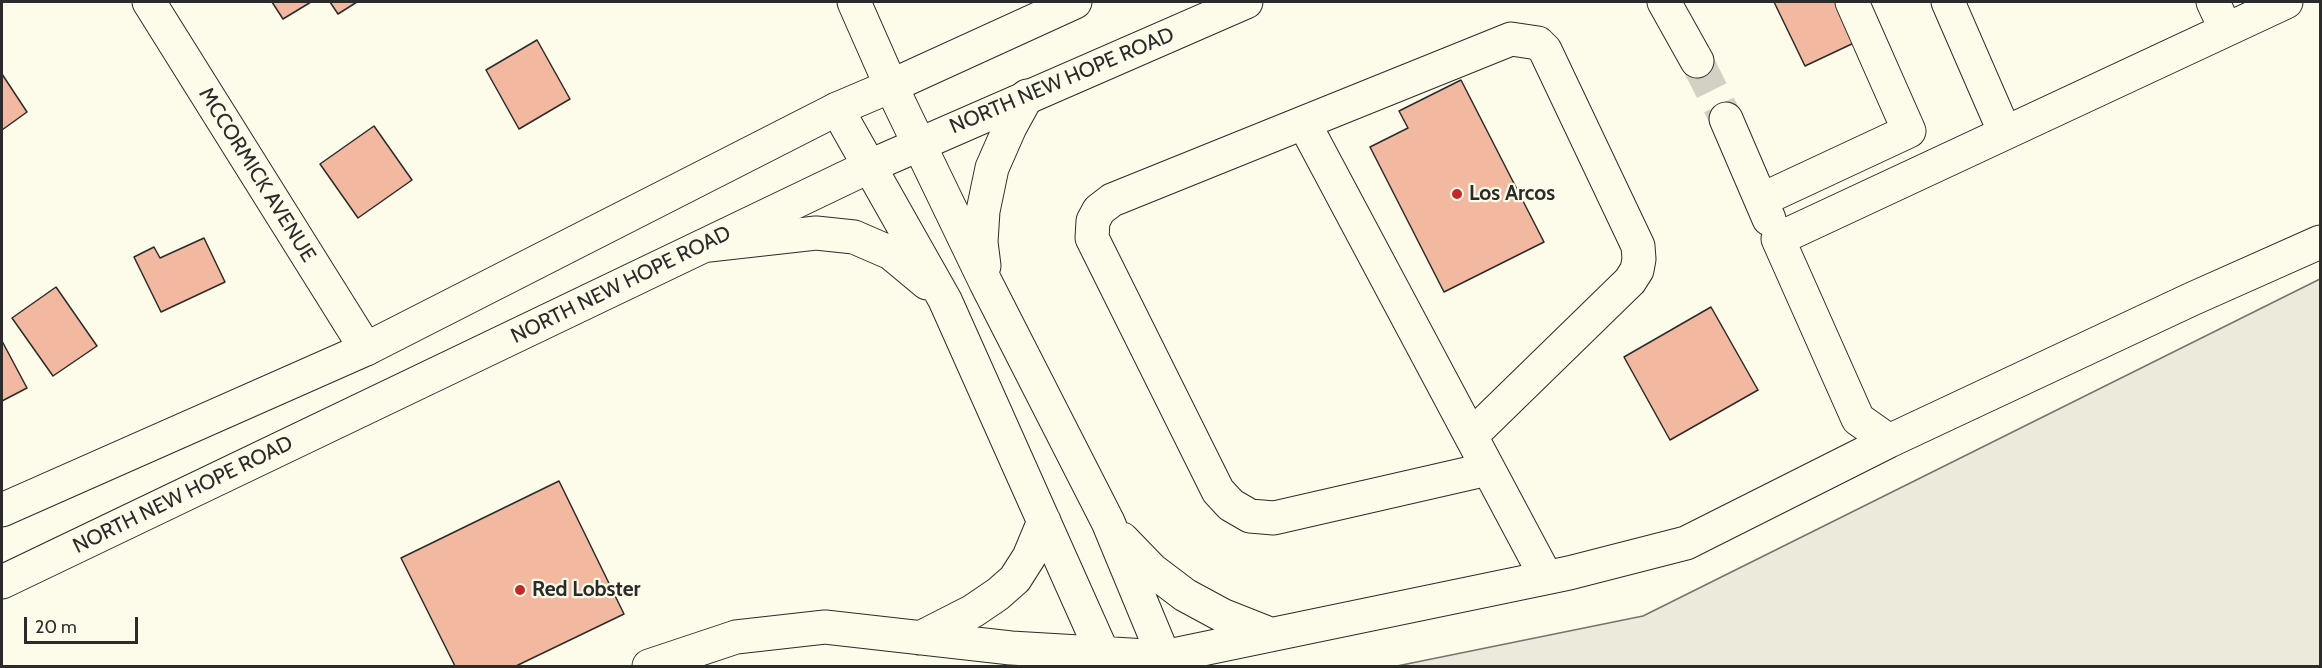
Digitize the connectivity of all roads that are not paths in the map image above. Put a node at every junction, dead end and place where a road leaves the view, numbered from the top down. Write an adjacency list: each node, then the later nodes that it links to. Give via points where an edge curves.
1 (149, 2): 25 (main road, MCCORMICK AVENUE)
2 (854, 2): 11 (main road)
3 (1075, 2): 11 (main road)
4 (1246, 2): 12 (main road, NORTH NEW HOPE ROAD)
5 (1664, 2): 10 (main road)
6 (1852, 2): 19 (main road, via 1909,131)
7 (1948, 2): 16 (main road)
8 (2286, 2): 9 (main road)
9 (2220, 16): 16 (main road)
10 (1697, 61)
11 (891, 86): 13 (main road); 17 (main road)
12 (1027, 96): 17 (main road, NORTH NEW HOPE ROAD); 23 (main road, via 992,168 982,221)
13 (837, 109): 18 (main road); 25 (main road)
14 (1726, 119): 19 (main road)
15 (1304, 123): 26 (main road); 26 (main road, via 1511,39 1538,43 1545,50 1638,246 1640,259 1630,281); 28 (main road, via 1112,200 1093,221 1092,238 1218,491 1231,505 1250,516 1274,518)
16 (2005, 133): 20 (main road)
17 (919, 143): 18 (main road, NORTH NEW HOPE ROAD); 23 (main road)
18 (870, 166): 22 (main road, NORTH NEW HOPE ROAD); 24 (main road)
19 (1761, 200): 20 (main road)
20 (1778, 239): 27 (main road, via 1858,419)
21 (2320, 242): 27 (main road)
22 (704, 246): 24 (main road, via 816,233 854,237 891,252); 33 (main road, NORTH NEW HOPE ROAD)
23 (986, 283): 31 (main road)
24 (945, 300): 30 (main road)
25 (366, 349): 29 (main road)
26 (1470, 436): 28 (main road)
27 (1889, 441): 32 (main road, via 1686,543)
28 (1488, 470): 32 (main road)
29 (2, 510)
30 (1044, 521): 35 (main road, via 1015,579 973,611); 36 (main road)
31 (1108, 522): 34 (main road, via 1152,570 1185,595); 37 (main road)
32 (1546, 578): 34 (main road)
33 (2, 582)
34 (1270, 634): 37 (main road)
35 (920, 638): 36 (main road); 38 (main road, via 825,627 803,629 736,637)
36 (1104, 654): 37 (main road)
37 (1164, 657)
38 (649, 666)

